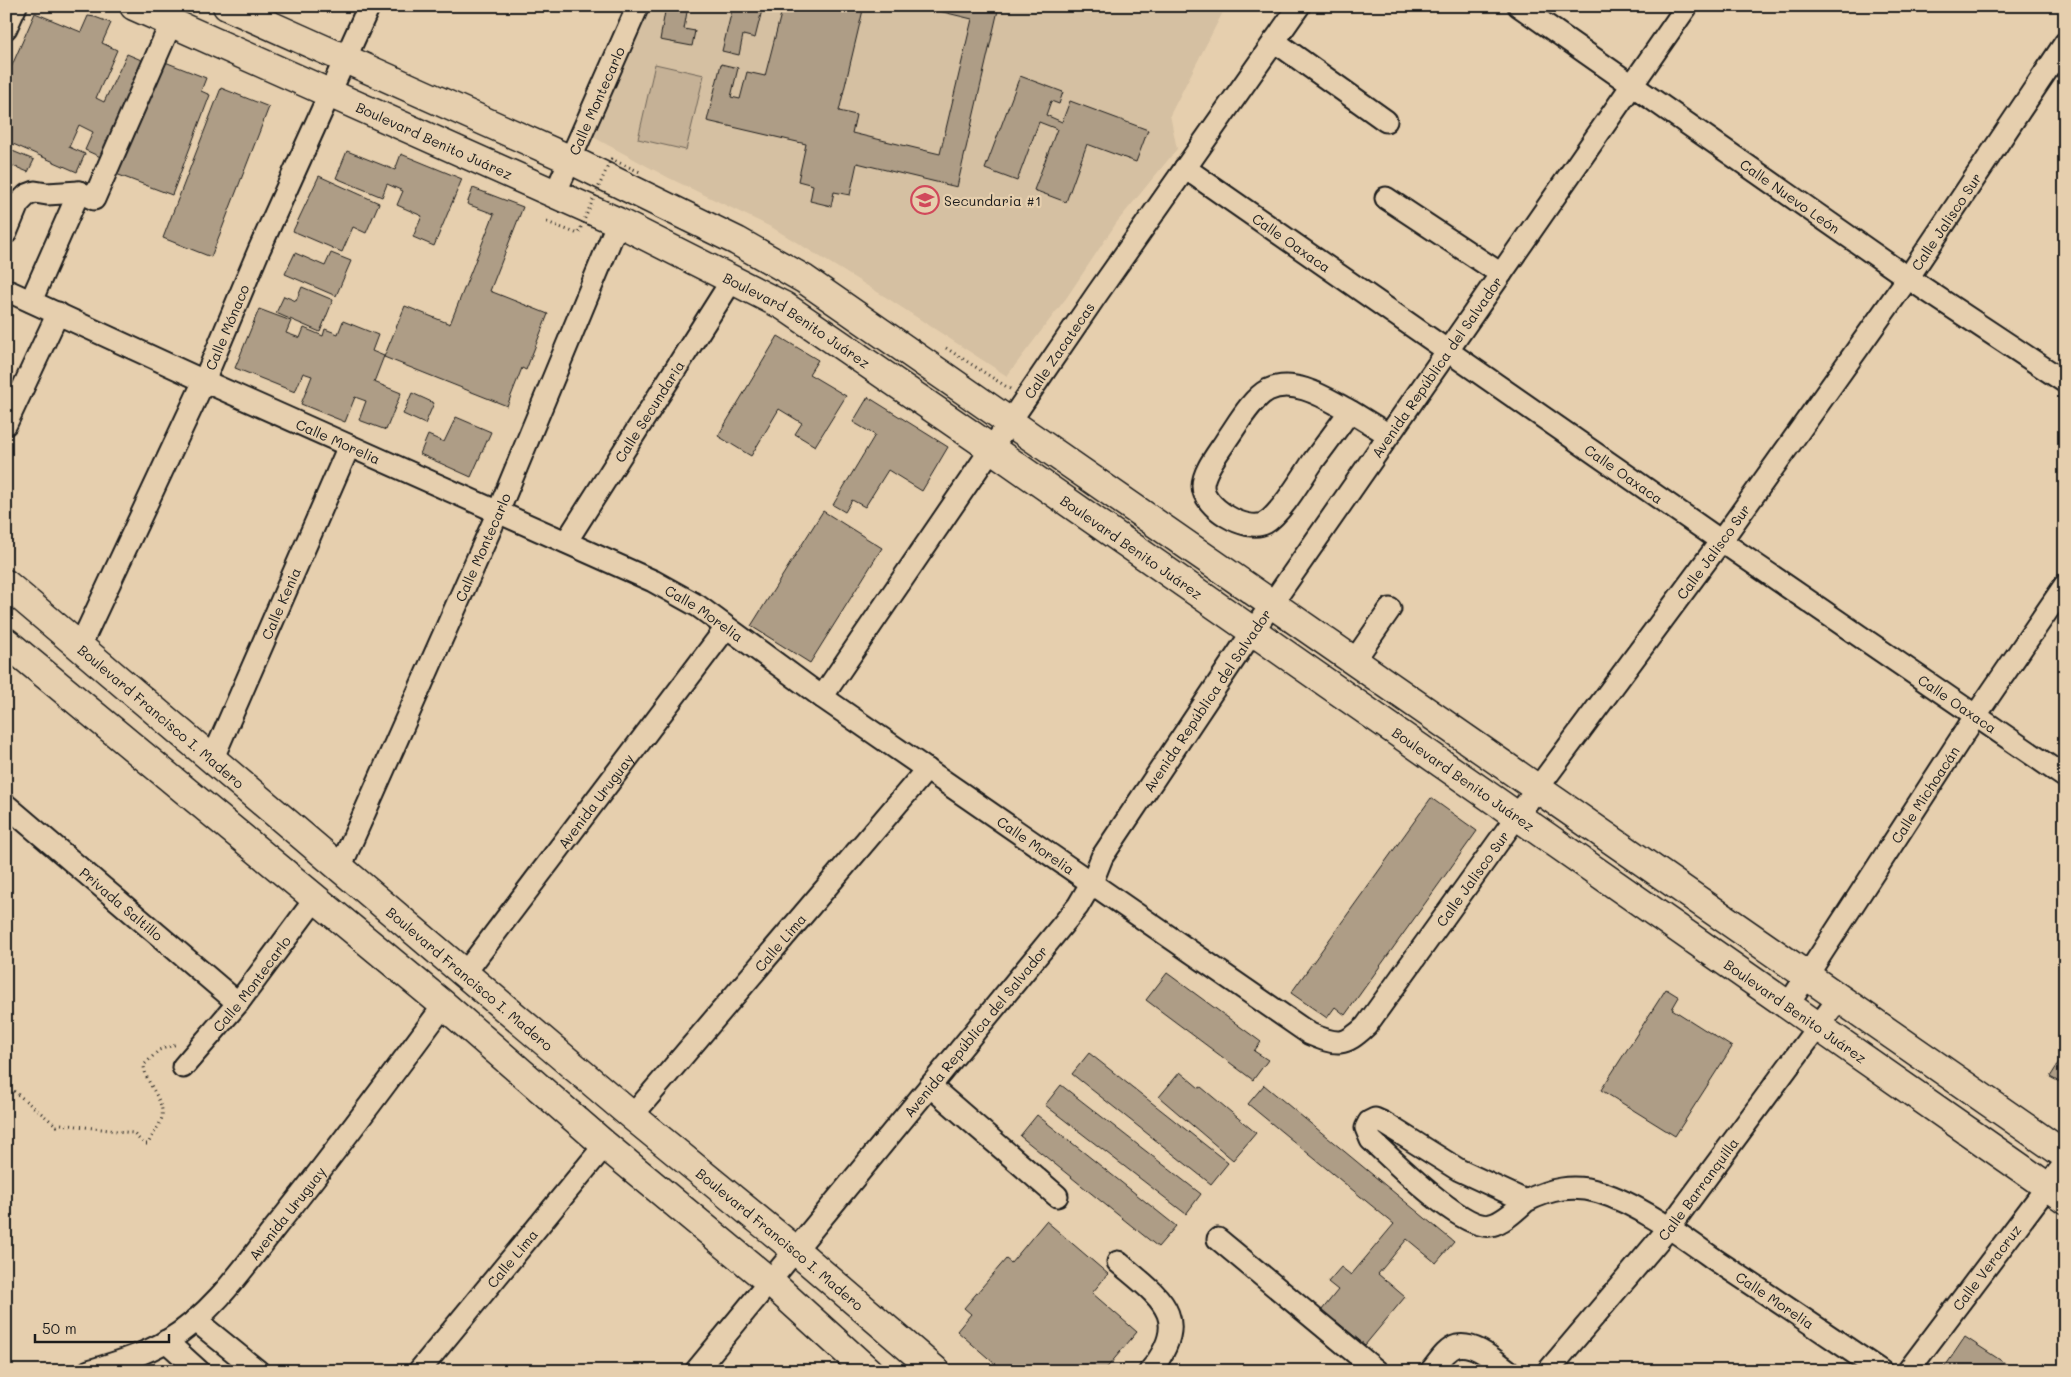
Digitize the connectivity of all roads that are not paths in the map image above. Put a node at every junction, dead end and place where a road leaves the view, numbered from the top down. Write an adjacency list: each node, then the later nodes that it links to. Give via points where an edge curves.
1 (16, 6): 10 (street)
2 (134, 6): 9 (main road, Boulevard Benito Juárez)
3 (227, 6): 13 (main road)
4 (369, 6): 13 (street, Calle Mónaco)
5 (638, 6): 17 (street, Calle Montecarlo)
6 (1299, 6): 11 (street, Calle Zacatecas)
7 (1518, 6): 14 (street, Calle Nuevo León)
8 (1687, 6): 14 (street, Avenida República del Salvador)
9 (171, 23): 15 (main road, Boulevard Benito Juárez); 19 (street, via 94,198)
10 (6, 28)
11 (1274, 41): 16 (street); 18 (street, Calle Zacatecas)
12 (2065, 43): 25 (street, Calle Jalisco Sur)
13 (346, 60): 15 (street, Calle Mónaco); 17 (main road)
14 (1632, 84): 24 (street, Avenida República del Salvador); 25 (street, Calle Nuevo León)
15 (329, 94): 20 (main road, Boulevard Benito Juárez); 31 (street, Calle Mónaco)
16 (1386, 121)
17 (571, 160): 20 (street, Calle Montecarlo); 34 (main road, via 737,241 804,278)
18 (1185, 168): 30 (street, Calle Oaxaca); 34 (street, Calle Zacatecas)
19 (79, 192): 23 (street, via 35,192 27,195 18,204); 28 (street)
20 (555, 194): 22 (main road, Boulevard Benito Juárez)
21 (1386, 198): 24 (street)
22 (618, 222): 26 (main road, Boulevard Benito Juárez); 39 (street, Calle Montecarlo)
23 (6, 234)
24 (1500, 274): 30 (street, Avenida República del Salvador)
25 (1908, 278): 32 (street, Calle Nuevo León); 40 (street, Calle Jalisco Sur)
26 (732, 280): 38 (main road, Boulevard Benito Juárez, via 784,306); 41 (street, Calle Secundaria)
27 (6, 290): 28 (street, Calle Morelia)
28 (30, 301): 29 (street, Calle Morelia)
29 (58, 313): 31 (street, Calle Morelia); 35 (street)
30 (1448, 350): 36 (street, Avenida República del Salvador); 40 (street, Calle Oaxaca)
31 (204, 381): 37 (street, Calle Morelia); 49 (street, Calle Mónaco)
32 (2065, 382)
33 (1350, 411): 33 (street, via 1286,501 1266,522 1248,526 1233,520 1207,498 1203,487 1210,466 1252,404 1268,390 1286,386 1301,388); 36 (street)
34 (1010, 422): 38 (street, Calle Zacatecas); 44 (main road)
35 (6, 424)
36 (1389, 435): 44 (street, Avenida República del Salvador)
37 (350, 446): 39 (street, Calle Morelia); 53 (street, Calle Kenia)
38 (992, 449): 47 (main road, Boulevard Benito Juárez); 51 (street, Calle Zacatecas)
39 (498, 512): 41 (street, Calle Morelia); 59 (street, Calle Montecarlo)
40 (1721, 541): 52 (street, Calle Oaxaca); 56 (street, Calle Jalisco Sur)
41 (566, 542): 46 (street, Calle Morelia, via 653,581 698,606)
42 (6, 584): 49 (main road, Boulevard Francisco I. Madero)
43 (2065, 585): 52 (street, Calle Michoacán)
44 (1272, 605): 47 (street, Avenida República del Salvador); 50 (main road)
45 (1390, 609): 50 (street)
46 (726, 628): 51 (street, Calle Morelia); 62 (street, Avenida Uruguay)
47 (1253, 631): 58 (main road, Boulevard Benito Juárez); 60 (street, Avenida República del Salvador, via 1102,857)
48 (6, 642): 61 (main road)
49 (80, 646): 53 (main road, Boulevard Francisco I. Madero)
50 (1354, 662): 56 (main road)
51 (822, 697): 54 (street, Calle Morelia)
52 (1976, 715): 55 (street, Calle Oaxaca); 63 (street, Calle Michoacán)
53 (212, 760): 59 (main road, Boulevard Francisco I. Madero)
54 (926, 769): 60 (street, Calle Morelia); 72 (street, Calle Lima)
55 (2065, 776)
56 (1538, 789): 58 (street, Calle Jalisco Sur); 63 (main road)
57 (6, 805): 65 (street, Privada Saltillo)
58 (1518, 816): 66 (main road, Boulevard Benito Juárez); 69 (street, Calle Jalisco Sur, via 1366,1026 1352,1039)
59 (340, 868): 62 (main road, Boulevard Francisco I. Madero)
60 (1092, 882): 69 (street, Calle Morelia, via 1310,1034); 71 (street, Avenida República del Salvador, via 1058,932)
61 (316, 898): 65 (street, Calle Montecarlo); 67 (main road)
62 (465, 973): 72 (main road, Boulevard Francisco I. Madero)
63 (1806, 975): 64 (main road); 66 (street, Calle Michoacán)
64 (1838, 998): 68 (street, Calle Barranquilla); 74 (main road)
65 (238, 1003): 70 (street, Calle Montecarlo)
66 (1788, 1004): 68 (main road, Boulevard Benito Juárez)
67 (444, 1005): 73 (main road); 84 (street, Avenida Uruguay, via 324,1167 233,1281)
68 (1818, 1026): 76 (main road, Boulevard Benito Juárez); 79 (street, Calle Barranquilla)
69 (1340, 1043)
70 (189, 1061)
71 (930, 1086): 77 (street); 81 (street, Avenida República del Salvador)
72 (632, 1116): 81 (main road, Boulevard Francisco I. Madero)
73 (605, 1145): 83 (main road); 89 (street, Calle Lima)
74 (2065, 1155)
75 (2065, 1163): 76 (street, Calle Veracruz)
76 (2056, 1193): 99 (street, Calle Veracruz)
77 (1057, 1196)
78 (1526, 1201): 78 (street, Calle Morelia, via 1459,1170 1384,1123 1375,1119 1368,1122 1366,1128 1371,1140 1465,1219 1480,1226 1492,1225); 79 (street, Calle Morelia, via 1561,1188 1599,1192)
79 (1669, 1228): 97 (street, Calle Barranquilla); 98 (street, Calle Morelia)
80 (1218, 1240): 94 (street)
81 (794, 1249): 83 (street, Avenida República del Salvador); 92 (main road, Boulevard Francisco I. Madero)
82 (1118, 1262): 93 (street, via 1159,1298 1170,1317 1167,1344)
83 (769, 1281): 90 (street, Avenida República del Salvador); 91 (main road)
84 (195, 1320): 85 (street, Avenida Uruguay); 88 (street)
85 (166, 1341): 86 (street, Avenida Uruguay); 87 (street)
86 (89, 1371)
87 (199, 1371)
88 (258, 1371)
89 (419, 1371)
90 (696, 1371)
91 (868, 1371)
92 (936, 1371)
93 (1150, 1371)
94 (1376, 1371)
95 (1432, 1371): 96 (street, via 1456,1346 1481,1352)
96 (1509, 1371)
97 (1548, 1371)
98 (1881, 1371)
99 (1908, 1371)

